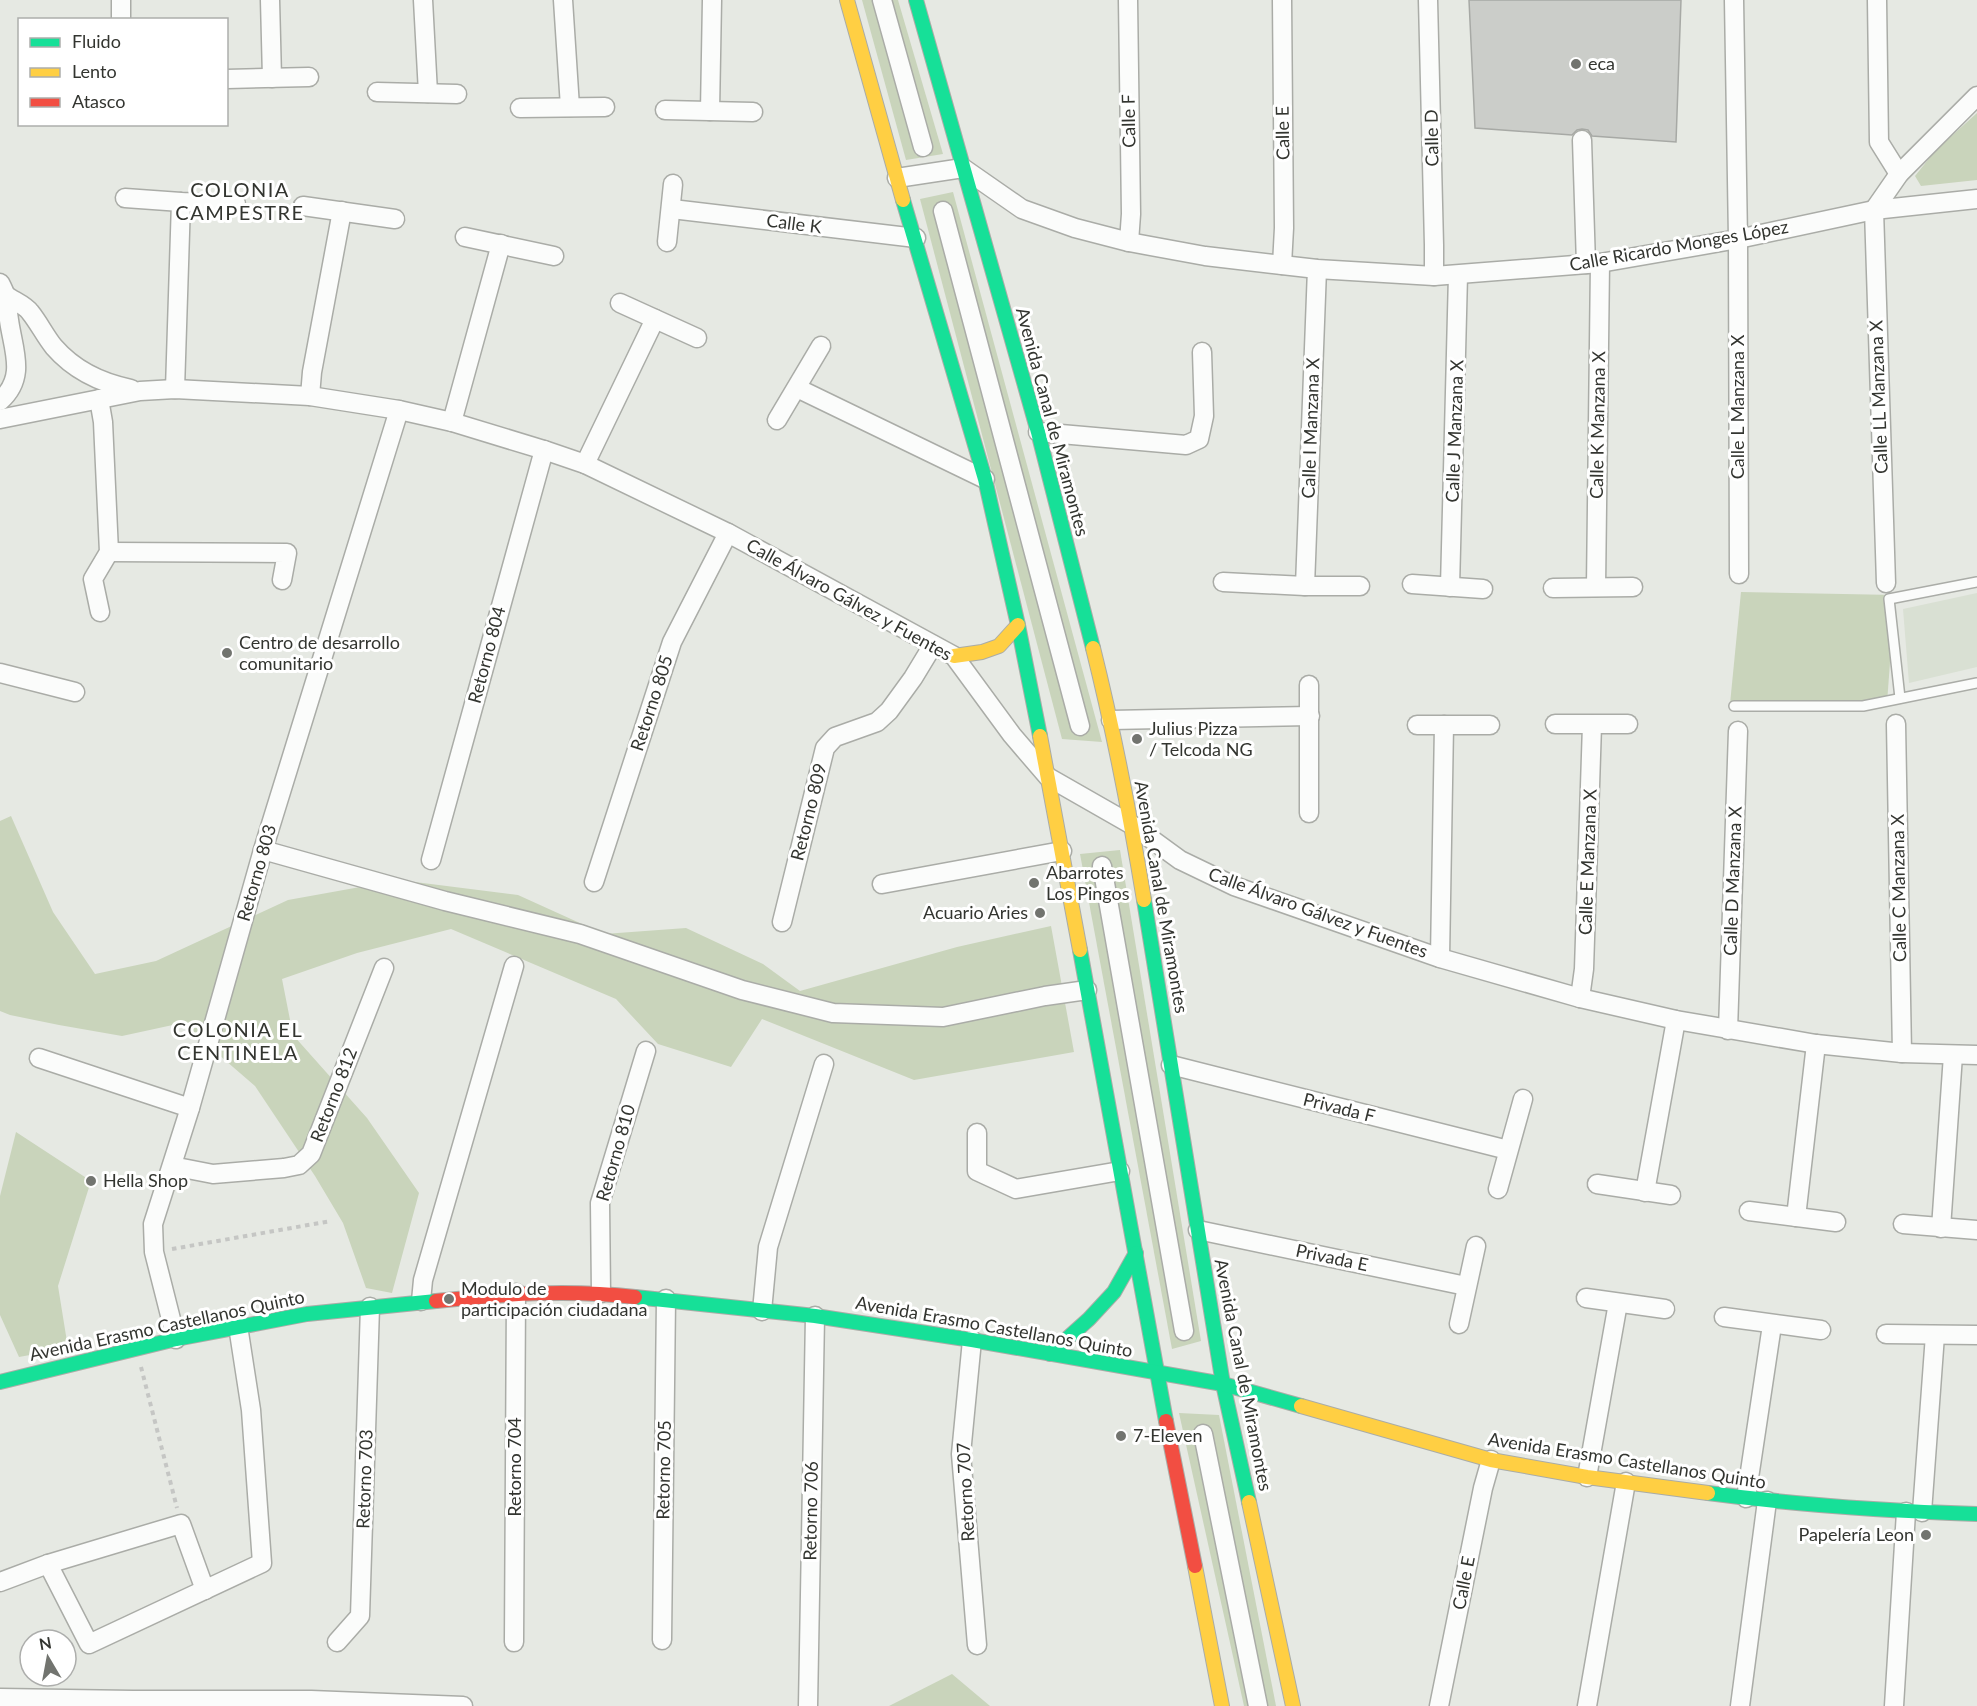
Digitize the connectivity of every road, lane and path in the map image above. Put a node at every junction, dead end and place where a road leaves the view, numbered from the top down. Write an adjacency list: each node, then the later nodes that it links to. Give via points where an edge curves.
1 (121, 0): 14 (street)
2 (270, 0): 16 (street)
3 (423, 0): 19 (street)
4 (563, 0): 22 (street)
5 (712, 0): 26 (street)
6 (847, 0): 32 (main road)
7 (882, 0): 29 (street)
8 (916, 0): 30 (main road, Avenida Canal de Miramontes)
9 (1128, 0): 48 (street, Calle F)
10 (1281, 0): 52 (street, Calle E)
11 (1428, 0): 55 (street, Calle D)
12 (1734, 0): 46 (street, Calle L Manzana X)
13 (1877, 0): 31 (street, via 1879,142)
14 (121, 18)
15 (309, 76): 16 (street)
16 (272, 78): 17 (street)
17 (228, 79)
18 (376, 92): 19 (street)
19 (428, 93): 20 (street)
20 (457, 94)
21 (1977, 96): 31 (street)
22 (570, 107): 23 (street); 24 (street)
23 (605, 107)
24 (520, 108)
25 (665, 110): 26 (street)
26 (710, 111): 27 (street)
27 (753, 112)
28 (1582, 140): 51 (street, Calle K Manzana X)
29 (923, 147)
30 (963, 168): 32 (street); 48 (street, Calle Ricardo Monges López, via 1022,209); 72 (main road, Avenida Canal de Miramontes)
31 (1899, 174): 40 (street)
32 (897, 178): 45 (main road)
33 (674, 184): 39 (street)
34 (125, 198): 36 (street)
35 (1977, 199): 40 (street, Calle Ricardo Monges López)
36 (181, 202): 37 (street); 63 (street)
37 (236, 204)
38 (303, 206): 41 (street)
39 (672, 209): 45 (street, Calle K); 47 (street)
40 (1874, 210): 46 (street, Calle Ricardo Monges López); 83 (street, Calle LL Manzana X)
41 (342, 211): 43 (street); 65 (street)
42 (943, 211): 110 (street)
43 (395, 219)
44 (465, 237): 49 (street)
45 (916, 238): 75 (main road)
46 (1738, 239): 51 (street, Calle Ricardo Monges López); 78 (street, Calle L Manzana X)
47 (667, 242)
48 (1129, 242): 52 (street, Calle Ricardo Monges López)
49 (501, 244): 50 (street); 71 (street)
50 (554, 256)
51 (1593, 264): 54 (street, Calle Ricardo Monges López); 87 (street, Calle K Manzana X)
52 (1282, 265): 53 (street, Calle Ricardo Monges López)
53 (1317, 269): 55 (street, Calle Ricardo Monges López); 84 (street, Calle I Manzana X)
54 (1458, 275): 55 (street, Calle Ricardo Monges López); 86 (street, Calle J Manzana X)
55 (1434, 276)
56 (4, 290): 64 (street, via 29,310 56,349 85,373 112,385); 67 (street, via 17,360 14,382)
57 (620, 303): 58 (street)
58 (655, 319): 59 (street); 74 (street)
59 (697, 338)
60 (821, 346): 62 (street)
61 (1202, 352): 72 (street, via 1204,416 1199,439 1186,445)
62 (797, 387): 70 (street); 75 (street)
63 (175, 389): 64 (street, Calle Álvaro Gálvez y Fuentes); 65 (street, Calle Álvaro Gálvez y Fuentes)
64 (140, 391): 66 (street, Calle Álvaro Gálvez y Fuentes)
65 (310, 396): 68 (street, Calle Álvaro Gálvez y Fuentes)
66 (99, 399): 69 (street, Calle Álvaro Gálvez y Fuentes); 77 (street)
67 (0, 401)
68 (399, 410): 71 (street, Calle Álvaro Gálvez y Fuentes); 115 (street, Retorno 803)
69 (0, 418)
70 (777, 420)
71 (452, 422): 73 (street, Calle Álvaro Gálvez y Fuentes)
72 (1038, 432): 102 (main road, Avenida Canal de Miramontes)
73 (544, 450): 74 (street, Calle Álvaro Gálvez y Fuentes); 117 (street, Retorno 804)
74 (585, 464): 76 (street, Calle Álvaro Gálvez y Fuentes)
75 (985, 479): 92 (main road)
76 (728, 533): 93 (street, Calle Álvaro Gálvez y Fuentes); 119 (street, Retorno 805, via 672,642)
77 (109, 552): 79 (street, via 287,553); 91 (street, via 93,579)
78 (1739, 574)
79 (282, 580)
80 (1223, 582): 84 (street)
81 (1977, 582): 99 (lane, via 1889,599)
82 (1412, 584): 86 (street)
83 (1886, 584)
84 (1305, 586): 85 (street)
85 (1360, 586)
86 (1450, 587): 90 (street)
87 (1596, 587): 88 (street); 89 (street)
88 (1633, 587)
89 (1553, 588)
90 (1483, 589)
91 (100, 612)
92 (1018, 625): 94 (main road, via 999,646); 112 (main road)
93 (933, 645): 94 (street, Calle Álvaro Gálvez y Fuentes); 121 (street, Retorno 809, via 889,711 877,722 835,737 825,748)
94 (954, 656): 112 (street, Calle Álvaro Gálvez y Fuentes)
95 (0, 673): 98 (street, via 37,690)
96 (1977, 683): 99 (lane)
97 (1309, 685): 101 (street)
98 (75, 692)
99 (1900, 698): 100 (lane, via 1863,706)
100 (1734, 706)
101 (1310, 716): 102 (street); 113 (street)
102 (1111, 720): 114 (main road, Avenida Canal de Miramontes)
103 (1555, 724): 109 (street)
104 (1628, 724): 109 (street)
105 (1896, 724): 131 (street, Calle C Manzana X)
106 (1417, 725): 107 (street)
107 (1444, 725): 108 (street); 122 (street)
108 (1490, 725)
109 (1592, 725): 126 (street, Calle E Manzana X)
110 (1080, 726)
111 (1738, 731): 128 (street, Calle D Manzana X)
112 (1048, 777): 114 (street, Calle Álvaro Gálvez y Fuentes); 116 (main road)
113 (1309, 813)
114 (1132, 825): 122 (street, Calle Álvaro Gálvez y Fuentes, via 1180,860 1234,886); 136 (main road, Avenida Canal de Miramontes)
115 (263, 850): 125 (street, via 580,934 742,990 832,1013 943,1017); 138 (street, Retorno 803)
116 (1062, 851): 120 (street); 125 (main road)
117 (431, 860)
118 (1102, 866): 173 (street)
119 (594, 882)
120 (882, 884)
121 (782, 922)
122 (1440, 958): 126 (street, Calle Álvaro Gálvez y Fuentes)
123 (514, 966): 163 (street, via 423,1280)
124 (384, 968): 141 (street, Retorno 812, via 305,1160 284,1168 213,1174)
125 (1087, 990): 142 (main road)
126 (1580, 998): 127 (street, Calle Álvaro Gálvez y Fuentes)
127 (1676, 1020): 128 (street, Calle Álvaro Gálvez y Fuentes); 145 (street)
128 (1728, 1030): 129 (street, Calle Álvaro Gálvez y Fuentes)
129 (1816, 1044): 131 (street, Calle Álvaro Gálvez y Fuentes); 148 (street)
130 (646, 1052): 160 (street, Retorno 810, via 600,1203)
131 (1902, 1053): 132 (street, Calle Álvaro Gálvez y Fuentes)
132 (1953, 1055): 133 (street, Calle Álvaro Gálvez y Fuentes); 152 (street)
133 (1977, 1055)
134 (39, 1058): 138 (street)
135 (824, 1064): 167 (street, via 768,1247)
136 (1171, 1065): 140 (street, Privada F); 153 (main road, Avenida Canal de Miramontes)
137 (1523, 1099): 140 (street)
138 (190, 1108): 141 (street, Retorno 803)
139 (977, 1133): 142 (street, via 976,1172 1016,1189)
140 (1508, 1150): 144 (street)
141 (171, 1166): 156 (street, Retorno 803, via 153,1224)
142 (1120, 1171): 157 (main road)
143 (1597, 1184): 145 (street)
144 (1498, 1189)
145 (1645, 1192): 146 (street)
146 (1671, 1195)
147 (1749, 1210): 148 (street)
148 (1796, 1217): 150 (street)
149 (331, 1221): 156 (path)
150 (1836, 1222)
151 (1903, 1224): 152 (street)
152 (1941, 1228): 154 (street)
153 (1198, 1230): 158 (street, Privada E); 184 (main road, Avenida Canal de Miramontes)
154 (1977, 1230)
155 (1476, 1246): 158 (street)
156 (154, 1252): 178 (street, Retorno 803)
157 (1136, 1253): 181 (main road, via 1114,1292); 182 (main road)
158 (1466, 1286): 170 (street)
159 (516, 1293): 160 (main road, Avenida Erasmo Castellanos Quinto); 163 (main road, Avenida Erasmo Castellanos Quinto); 199 (street, Retorno 704)
160 (601, 1293): 162 (main road, Avenida Erasmo Castellanos Quinto)
161 (1586, 1298): 164 (street)
162 (666, 1299): 167 (main road, Avenida Erasmo Castellanos Quinto); 197 (street, Retorno 705)
163 (422, 1301): 165 (main road, Avenida Erasmo Castellanos Quinto)
164 (1618, 1303): 166 (street); 187 (street)
165 (370, 1307): 172 (main road, Avenida Erasmo Castellanos Quinto); 198 (street, Retorno 703, via 360,1616)
166 (1665, 1309)
167 (762, 1311): 168 (main road, Avenida Erasmo Castellanos Quinto)
168 (815, 1316): 179 (main road, Avenida Erasmo Castellanos Quinto); 205 (street, Retorno 706)
169 (1724, 1317): 171 (street)
170 (1459, 1324)
171 (1772, 1324): 174 (street); 189 (street)
172 (238, 1326): 178 (main road, Avenida Erasmo Castellanos Quinto); 196 (street, via 251,1410 262,1563)
173 (1184, 1330)
174 (1821, 1330)
175 (1886, 1334): 176 (street)
176 (1935, 1335): 177 (street); 191 (street)
177 (1977, 1335)
178 (177, 1339): 180 (main road, Avenida Erasmo Castellanos Quinto)
179 (972, 1340): 181 (main road, Avenida Erasmo Castellanos Quinto); 200 (street, Retorno 707, via 961,1454)
180 (136, 1349): 183 (main road, Avenida Erasmo Castellanos Quinto); 193 (path)
181 (1050, 1354): 182 (main road, Avenida Erasmo Castellanos Quinto)
182 (1157, 1373): 184 (main road, Avenida Erasmo Castellanos Quinto); 206 (main road)
183 (0, 1382)
184 (1223, 1384): 186 (main road, Avenida Erasmo Castellanos Quinto); 208 (main road, Avenida Canal de Miramontes)
185 (1203, 1434): 207 (street)
186 (1491, 1460): 187 (main road, Avenida Erasmo Castellanos Quinto); 209 (street, Calle E)
187 (1587, 1477): 188 (main road, Avenida Erasmo Castellanos Quinto)
188 (1626, 1482): 189 (main road, Avenida Erasmo Castellanos Quinto); 210 (street)
189 (1746, 1498): 190 (main road, Avenida Erasmo Castellanos Quinto)
190 (1767, 1501): 191 (main road, Avenida Erasmo Castellanos Quinto); 211 (street)
191 (1914, 1512): 192 (main road, Avenida Erasmo Castellanos Quinto); 212 (street)
192 (1977, 1514)
193 (181, 1524): 194 (street); 196 (street)
194 (48, 1564): 195 (street); 196 (street, via 89,1644)
195 (0, 1582)
196 (205, 1590)
197 (662, 1640)
198 (337, 1642)
199 (514, 1642)
200 (977, 1645)
201 (0, 1698): 202 (street)
202 (135, 1703): 203 (street)
203 (313, 1703): 204 (street)
204 (463, 1706)
205 (808, 1706)
206 (1222, 1706)
207 (1258, 1706)
208 (1293, 1706)
209 (1439, 1706)
210 (1587, 1706)
211 (1740, 1706)
212 (1894, 1706)

